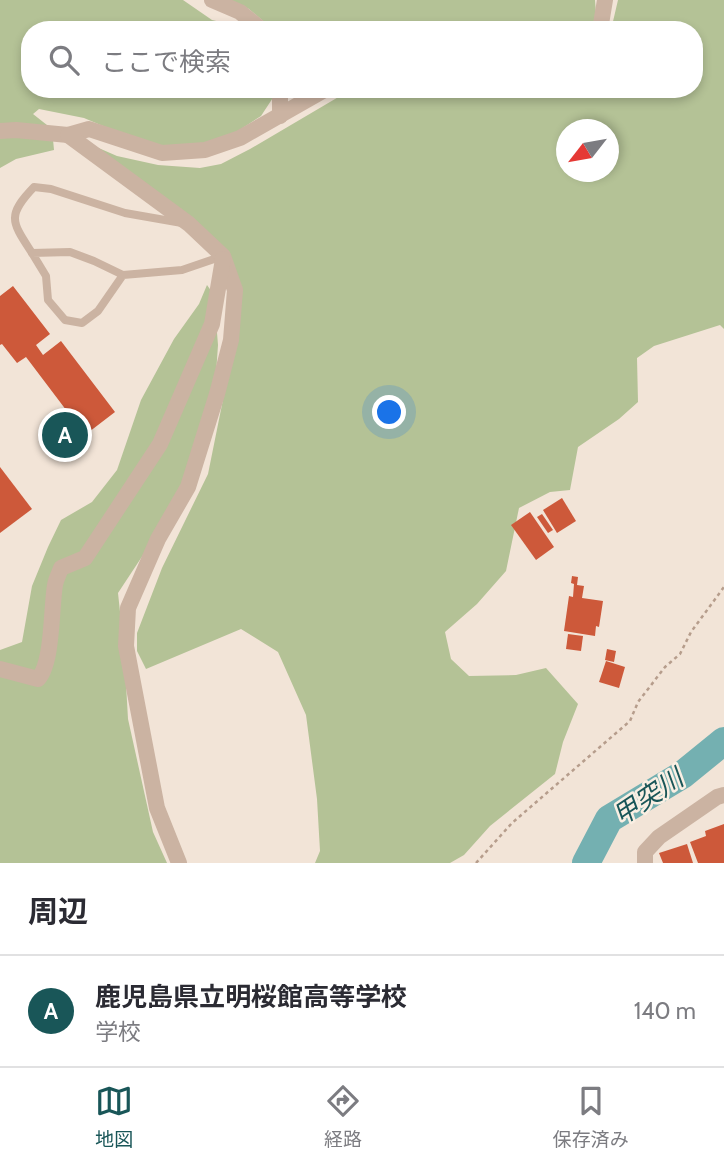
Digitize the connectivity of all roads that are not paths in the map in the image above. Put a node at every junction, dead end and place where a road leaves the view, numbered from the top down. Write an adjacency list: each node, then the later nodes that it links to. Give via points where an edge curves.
1 (212, 0): 3 (street)
2 (605, 0): 4 (street)
3 (251, 21)
4 (602, 21)
5 (280, 98): 7 (street)
6 (311, 98): 7 (street)
7 (280, 116): 9 (street, via 240,138 205,150 162,153 89,129)
8 (0, 131): 9 (street)
9 (68, 135): 10 (street)
10 (189, 224): 11 (lane, via 125,213 34,187 14,213 17,229); 12 (street)
11 (32, 254): 13 (lane, via 70,253); 13 (lane, via 46,275 48,300 65,320 82,323 90,317)
12 (223, 256): 13 (lane, via 181,270); 14 (street, via 212,324 160,444 85,558 61,568 55,582 44,673 38,679); 16 (street, via 236,290 231,340 188,487 158,539 128,608 126,646 157,808)
13 (123, 275)
14 (0, 669)
15 (724, 796): 17 (street, via 660,837 645,852)
16 (178, 863)
17 (645, 863)

